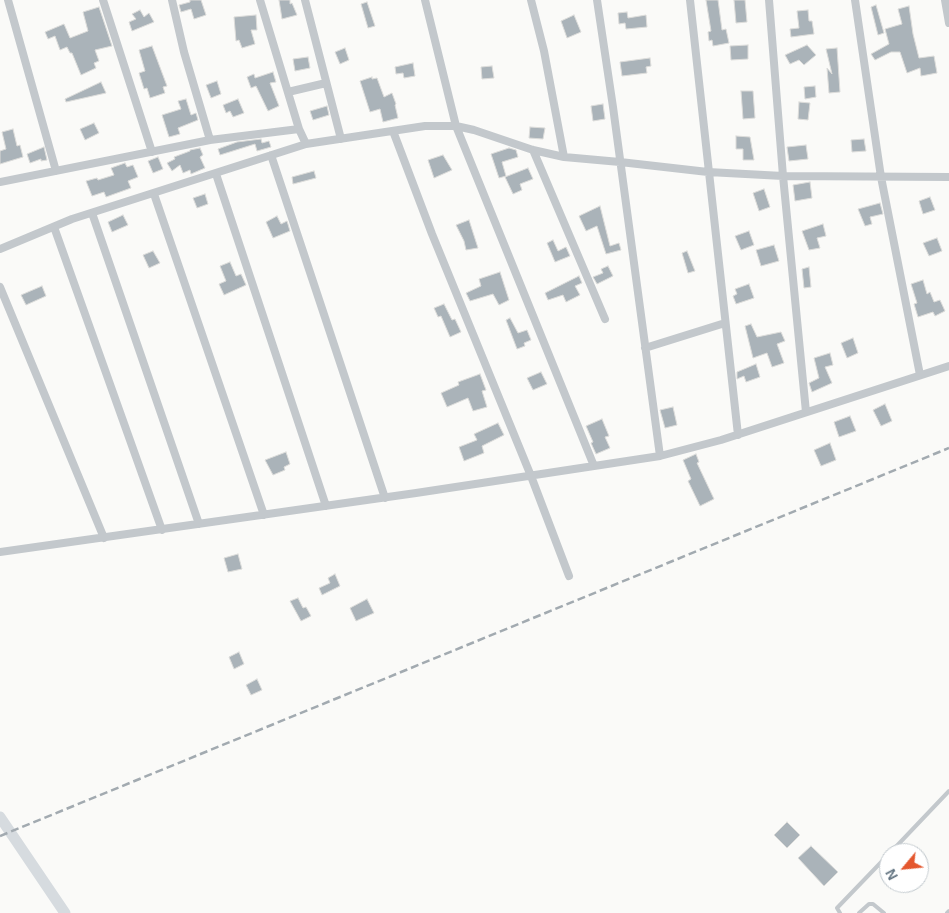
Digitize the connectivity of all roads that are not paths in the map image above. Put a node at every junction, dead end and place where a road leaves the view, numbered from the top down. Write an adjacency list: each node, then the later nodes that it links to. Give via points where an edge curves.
1 (8, 0): 27 (street)
2 (103, 0): 23 (street)
3 (172, 0): 19 (street)
4 (260, 0): 15 (street)
5 (304, 0): 14 (street)
6 (425, 0): 16 (street)
7 (531, 0): 25 (street, via 546,59)
8 (597, 0): 26 (street)
9 (690, 0): 28 (street)
10 (769, 0): 30 (street)
11 (855, 0): 31 (street)
12 (947, 5): 13 (street)
13 (949, 23)
14 (326, 83): 15 (street); 20 (street)
15 (288, 92): 17 (street)
16 (456, 126): 18 (street); 22 (street); 47 (street)
17 (299, 129): 19 (street); 21 (street)
18 (393, 131): 20 (street); 48 (street)
19 (210, 140): 23 (street)
20 (341, 140): 21 (street)
21 (306, 144): 24 (street)
22 (532, 150): 25 (street); 39 (street)
23 (152, 152): 27 (street)
24 (271, 155): 29 (street); 49 (street)
25 (564, 157): 26 (street)
26 (620, 162): 28 (street); 41 (street)
27 (56, 171): 33 (street)
28 (708, 172): 30 (street); 40 (street)
29 (216, 174): 34 (street); 50 (street)
30 (783, 176): 31 (street); 44 (street)
31 (881, 177): 32 (street); 43 (street)
32 (949, 177)
33 (0, 182)
34 (154, 194): 35 (street); 51 (street)
35 (92, 213): 36 (street); 52 (street)
36 (54, 227): 37 (street); 53 (street)
37 (0, 249)
38 (0, 286): 54 (street)
39 (605, 319)
40 (725, 323): 41 (street); 45 (street)
41 (646, 348): 46 (street)
42 (949, 366): 43 (street)
43 (920, 375): 44 (street)
44 (806, 412): 45 (street)
45 (738, 435): 46 (street)
46 (660, 456): 47 (street)
47 (594, 466): 48 (street)
48 (531, 476): 49 (street); 56 (street)
49 (385, 498): 50 (street)
50 (326, 506): 51 (street)
51 (264, 515): 52 (street)
52 (199, 524): 53 (street)
53 (162, 530): 54 (street)
54 (104, 538): 55 (street)
55 (0, 552)
56 (570, 576)
57 (949, 791): 59 (lane)
58 (0, 817): 61 (street)
59 (899, 843)
60 (879, 864): 62 (lane, via 837,908)
61 (65, 913)
62 (840, 913)
63 (858, 913): 64 (lane, via 868,904 873,904)
64 (884, 913)

